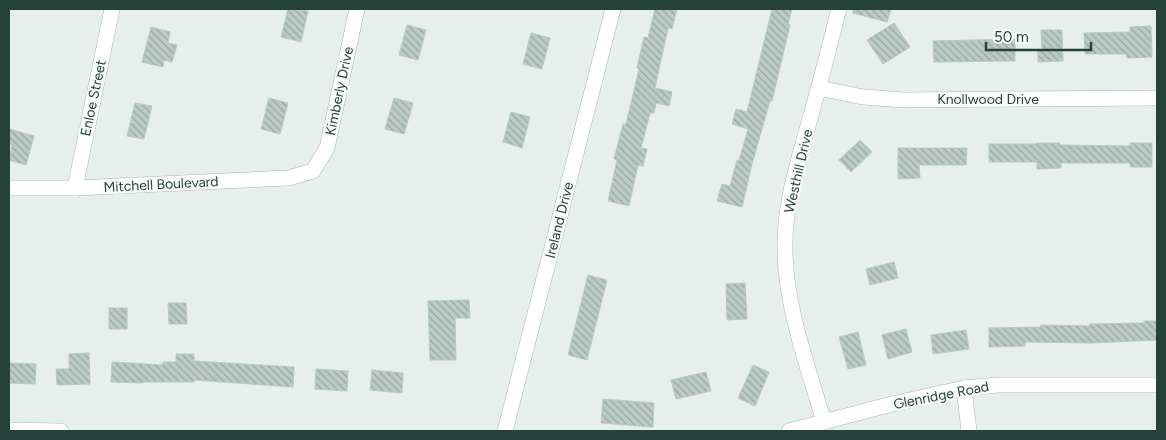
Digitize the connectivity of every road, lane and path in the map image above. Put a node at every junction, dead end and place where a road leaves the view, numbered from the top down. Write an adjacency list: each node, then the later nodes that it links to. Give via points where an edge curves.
1 (112, 9): 9 (street, Enloe Street)
2 (357, 9): 7 (street, Kimberly Drive, via 326,148)
3 (613, 9): 15 (street, Ireland Drive)
4 (839, 9): 5 (street, Westhill Drive)
5 (819, 88): 6 (street, Knollwood Drive, via 863,97 904,100); 12 (street, Westhill Drive, via 792,182 784,249 790,303)
6 (1157, 98)
7 (313, 171): 9 (street, Mitchell Boulevard, via 288,178)
8 (9, 188): 9 (street, Mitchell Boulevard)
9 (75, 188)
10 (1157, 385): 11 (street, Glenridge Road)
11 (964, 388): 12 (street, Glenridge Road); 17 (street)
12 (824, 422): 16 (street, Glenridge Road)
13 (9, 430): 14 (street)
14 (61, 431)
15 (506, 431)
16 (789, 431)
17 (969, 431)

